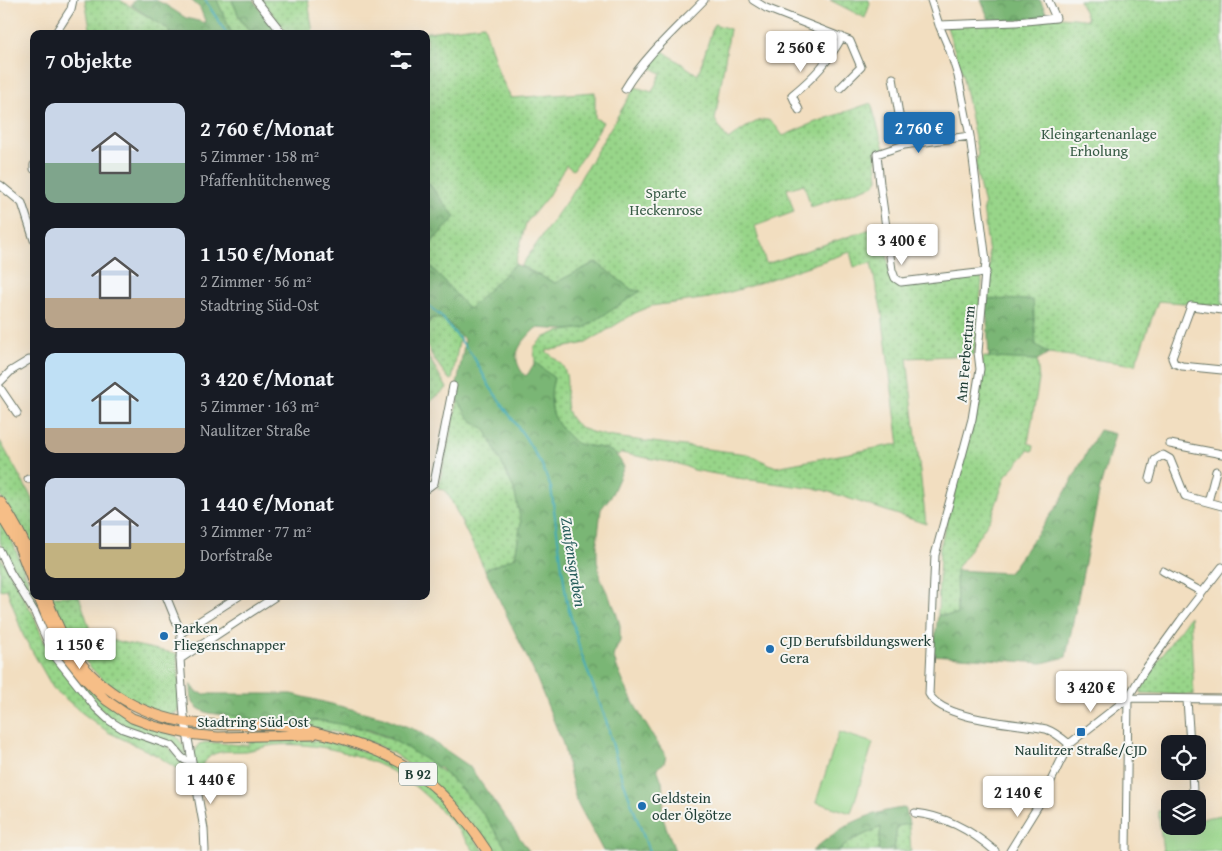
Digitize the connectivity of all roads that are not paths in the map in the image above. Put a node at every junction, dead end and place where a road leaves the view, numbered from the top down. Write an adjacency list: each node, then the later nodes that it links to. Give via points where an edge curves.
1 (73, 0): 8 (street)
2 (256, 0): 9 (street)
3 (704, 0): 13 (street)
4 (753, 0): 10 (street)
5 (932, 0): 7 (street, Am Ferberturm)
6 (1048, 0): 7 (street, via 1056,18)
7 (939, 25): 15 (street, Am Ferberturm, via 958,76)
8 (58, 30)
9 (280, 30)
10 (842, 37): 12 (street, via 850,41 861,67); 14 (street, via 831,56 792,95)
11 (894, 78): 16 (street)
12 (840, 88)
13 (625, 89)
14 (799, 110)
15 (970, 136): 16 (street); 19 (street, Am Ferberturm)
16 (904, 145): 19 (street, via 877,154 895,278 901,282)
17 (0, 185): 18 (street, via 22,203)
18 (30, 228)
19 (986, 272): 56 (street, Am Ferberturm, via 978,352 980,369 972,419 935,555 929,694 939,705 969,716 1047,729)
20 (1222, 310): 22 (street, via 1191,306 1172,358 1174,363 1182,366)
21 (30, 360): 23 (street)
22 (1222, 370)
23 (0, 382)
24 (453, 386): 31 (street, via 434,484)
25 (0, 388): 26 (street)
26 (17, 413)
27 (1170, 444): 28 (street)
28 (1222, 454)
29 (1216, 471): 33 (street)
30 (1150, 479): 33 (street, via 1155,460 1166,456 1186,496)
31 (430, 486)
32 (0, 501): 37 (main road)
33 (1208, 502): 34 (street)
34 (1222, 506)
35 (0, 514): 40 (main road, via 18,544)
36 (0, 551): 57 (street, via 35,613 53,654 96,708 123,729 172,746 185,762)
37 (30, 554)
38 (1222, 567): 41 (street)
39 (1163, 571): 41 (street)
40 (30, 576)
41 (1202, 592): 49 (street)
42 (40, 600): 53 (main road, Stadtring Süd-Ost / B 92, via 67,657 106,700 132,718)
43 (48, 600): 52 (main road, Stadtring Süd-Ost / B 92, via 70,647 105,687 132,705)
44 (168, 600): 47 (street)
45 (233, 600): 47 (street)
46 (270, 600): 48 (street)
47 (181, 633): 48 (street)
48 (180, 659): 52 (street)
49 (1128, 698): 51 (street); 56 (street); 63 (street)
50 (1222, 699): 51 (street)
51 (1188, 700): 55 (street)
52 (185, 722): 53 (street); 54 (main road, Stadtring Süd-Ost / B 92, via 294,727)
53 (187, 734): 54 (main road, Stadtring Süd-Ost / B 92, via 218,737); 57 (street)
54 (323, 734): 60 (main road, Stadtring Süd-Ost / B 92, via 380,752 417,773 454,806)
55 (1190, 735)
56 (1069, 744): 62 (street, via 1041,801)
57 (192, 762): 59 (street)
58 (915, 813): 61 (street, via 960,826)
59 (205, 851)
60 (488, 851)
61 (995, 851)
62 (1010, 851)
63 (1126, 851)

